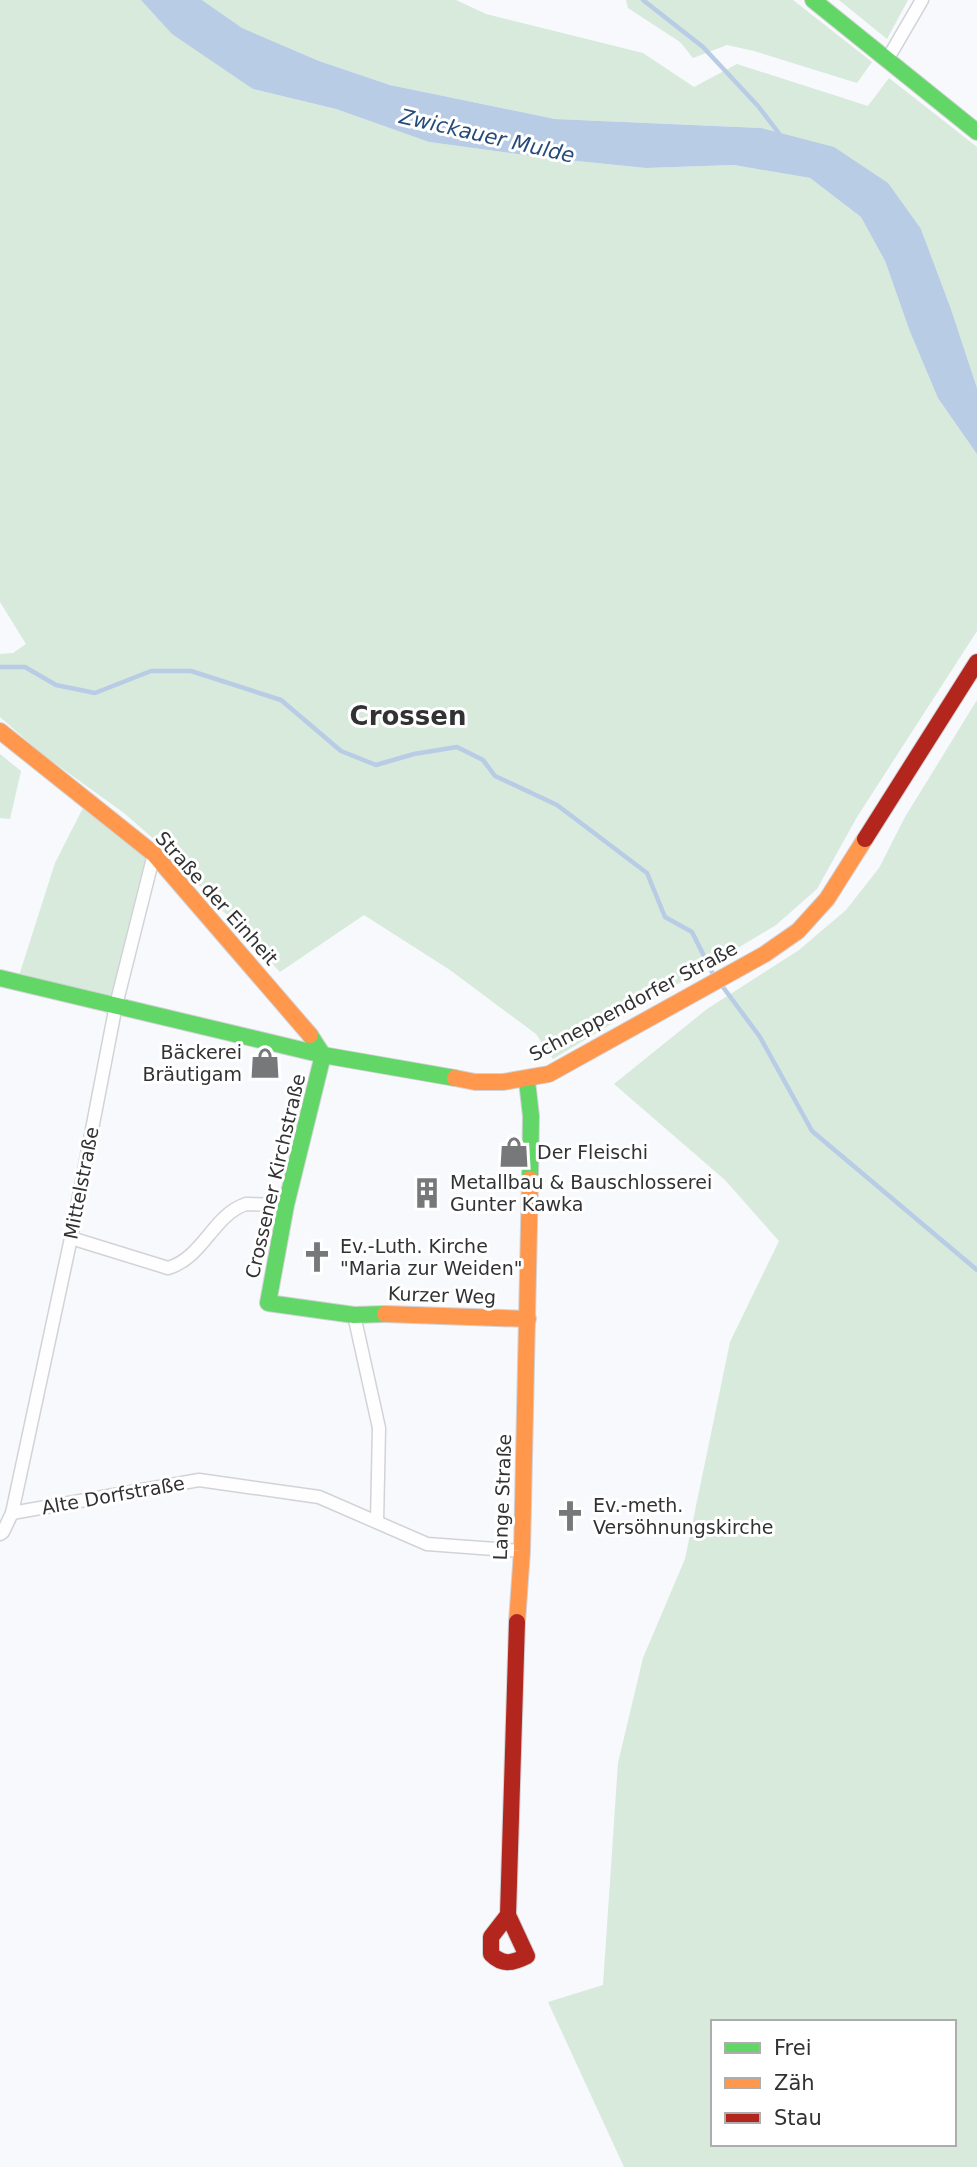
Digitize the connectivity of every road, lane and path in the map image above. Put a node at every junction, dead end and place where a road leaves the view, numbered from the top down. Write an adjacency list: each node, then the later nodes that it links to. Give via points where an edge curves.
1 (813, 0): 3 (street)
2 (922, 0): 3 (street)
3 (887, 60): 4 (street)
4 (977, 132)
5 (977, 662): 11 (street, Schneppendorfer Straße, via 827,899 798,931 550,1074)
6 (0, 731): 7 (street, Straße der Einheit)
7 (154, 855): 9 (street, Mittelstraße); 10 (street, Straße der Einheit)
8 (0, 978): 9 (street, Schneppendorfer Straße)
9 (116, 1005): 10 (street, Schneppendorfer Straße); 13 (street, Mittelstraße)
10 (323, 1055): 11 (street, Schneppendorfer Straße, via 475,1082); 12 (street, Crossener Kirchstraße)
11 (527, 1081): 15 (street, Lange Straße, via 531,1116)
12 (286, 1205): 13 (street, via 240,1206 183,1264 168,1268); 14 (street, Crossener Kirchstraße, via 268,1303)
13 (71, 1238): 16 (street, Mittelstraße)
14 (354, 1315): 15 (street, Kurzer Weg); 17 (street, via 379,1428)
15 (528, 1320): 19 (street, Lange Straße)
16 (12, 1513): 17 (street, Alte Dorfstraße, via 199,1480 319,1497); 18 (street)
17 (376, 1522): 19 (street, Alte Dorfstraße, via 427,1544)
18 (0, 1534)
19 (522, 1551): 20 (street, Lange Straße)
20 (508, 1915)

